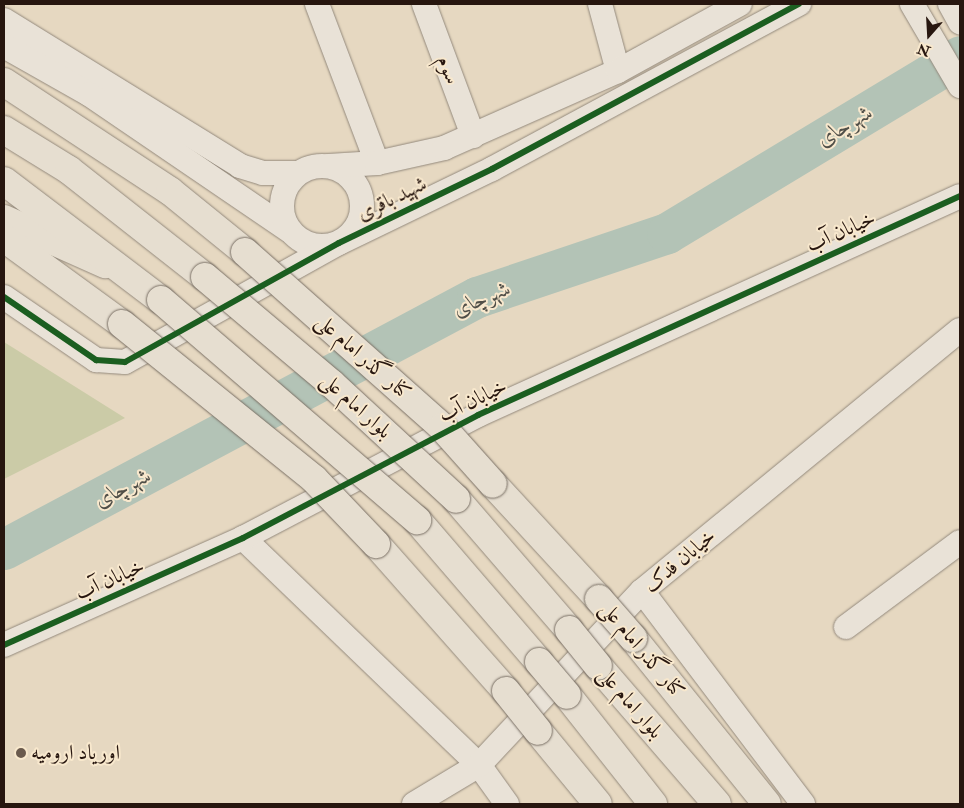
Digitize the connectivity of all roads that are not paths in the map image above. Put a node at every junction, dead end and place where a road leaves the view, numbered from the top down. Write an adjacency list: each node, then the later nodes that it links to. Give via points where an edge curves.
1 (317, 4): 16 (street)
2 (424, 4): 15 (street, سوم)
3 (600, 4): 11 (street)
4 (799, 4): 24 (street, شهید باقری, via 492,169)
5 (912, 4): 13 (street)
6 (950, 4): 9 (street)
7 (730, 7): 11 (street, شهید باقری)
8 (4, 20): 18 (street, via 240,166 263,173)
9 (960, 22)
10 (4, 46): 22 (street, via 97,99)
11 (618, 72): 15 (street, شهید باقری)
12 (4, 82): 39 (main road, کنار گذر امام علی, bridge, via 170,191 245,252 442,427 633,638)
13 (960, 86)
14 (4, 130): 38 (main road, بلوار امام علی, bridge, via 69,170 205,277 332,384 456,499)
15 (473, 136): 16 (street, شهید باقری, via 444,148)
16 (377, 163): 17 (street, شهید باقری)
17 (329, 166): 18 (street); 24 (street, via 350,178 362,199 359,223)
18 (298, 173): 22 (street, via 282,194 283,220)
19 (4, 181): 25 (main road, بلوار امام علی)
20 (960, 196): 28 (street, خیابان آب, via 478,415)
21 (4, 219): 25 (main road)
22 (290, 231): 24 (street, via 312,246)
23 (4, 238): 36 (main road, bridge, via 122,324 314,479 506,691)
24 (340, 243): 26 (street, شهید باقری, via 125,362 96,360)
25 (128, 274): 37 (main road, بلوار امام علی, bridge, via 417,520 567,695)
26 (4, 297)
27 (960, 330): 30 (street, خیابان فدک)
28 (243, 538): 32 (street, خیابان آب); 33 (street)
29 (960, 542): 31 (street)
30 (642, 591): 33 (street, خیابان فدک); 40 (street)
31 (846, 627)
32 (4, 645)
33 (479, 765): 34 (street, خیابان فدک); 35 (street)
34 (414, 804)
35 (507, 804)
36 (598, 804)
37 (653, 804)
38 (717, 804)
39 (767, 804)
40 (803, 804)

